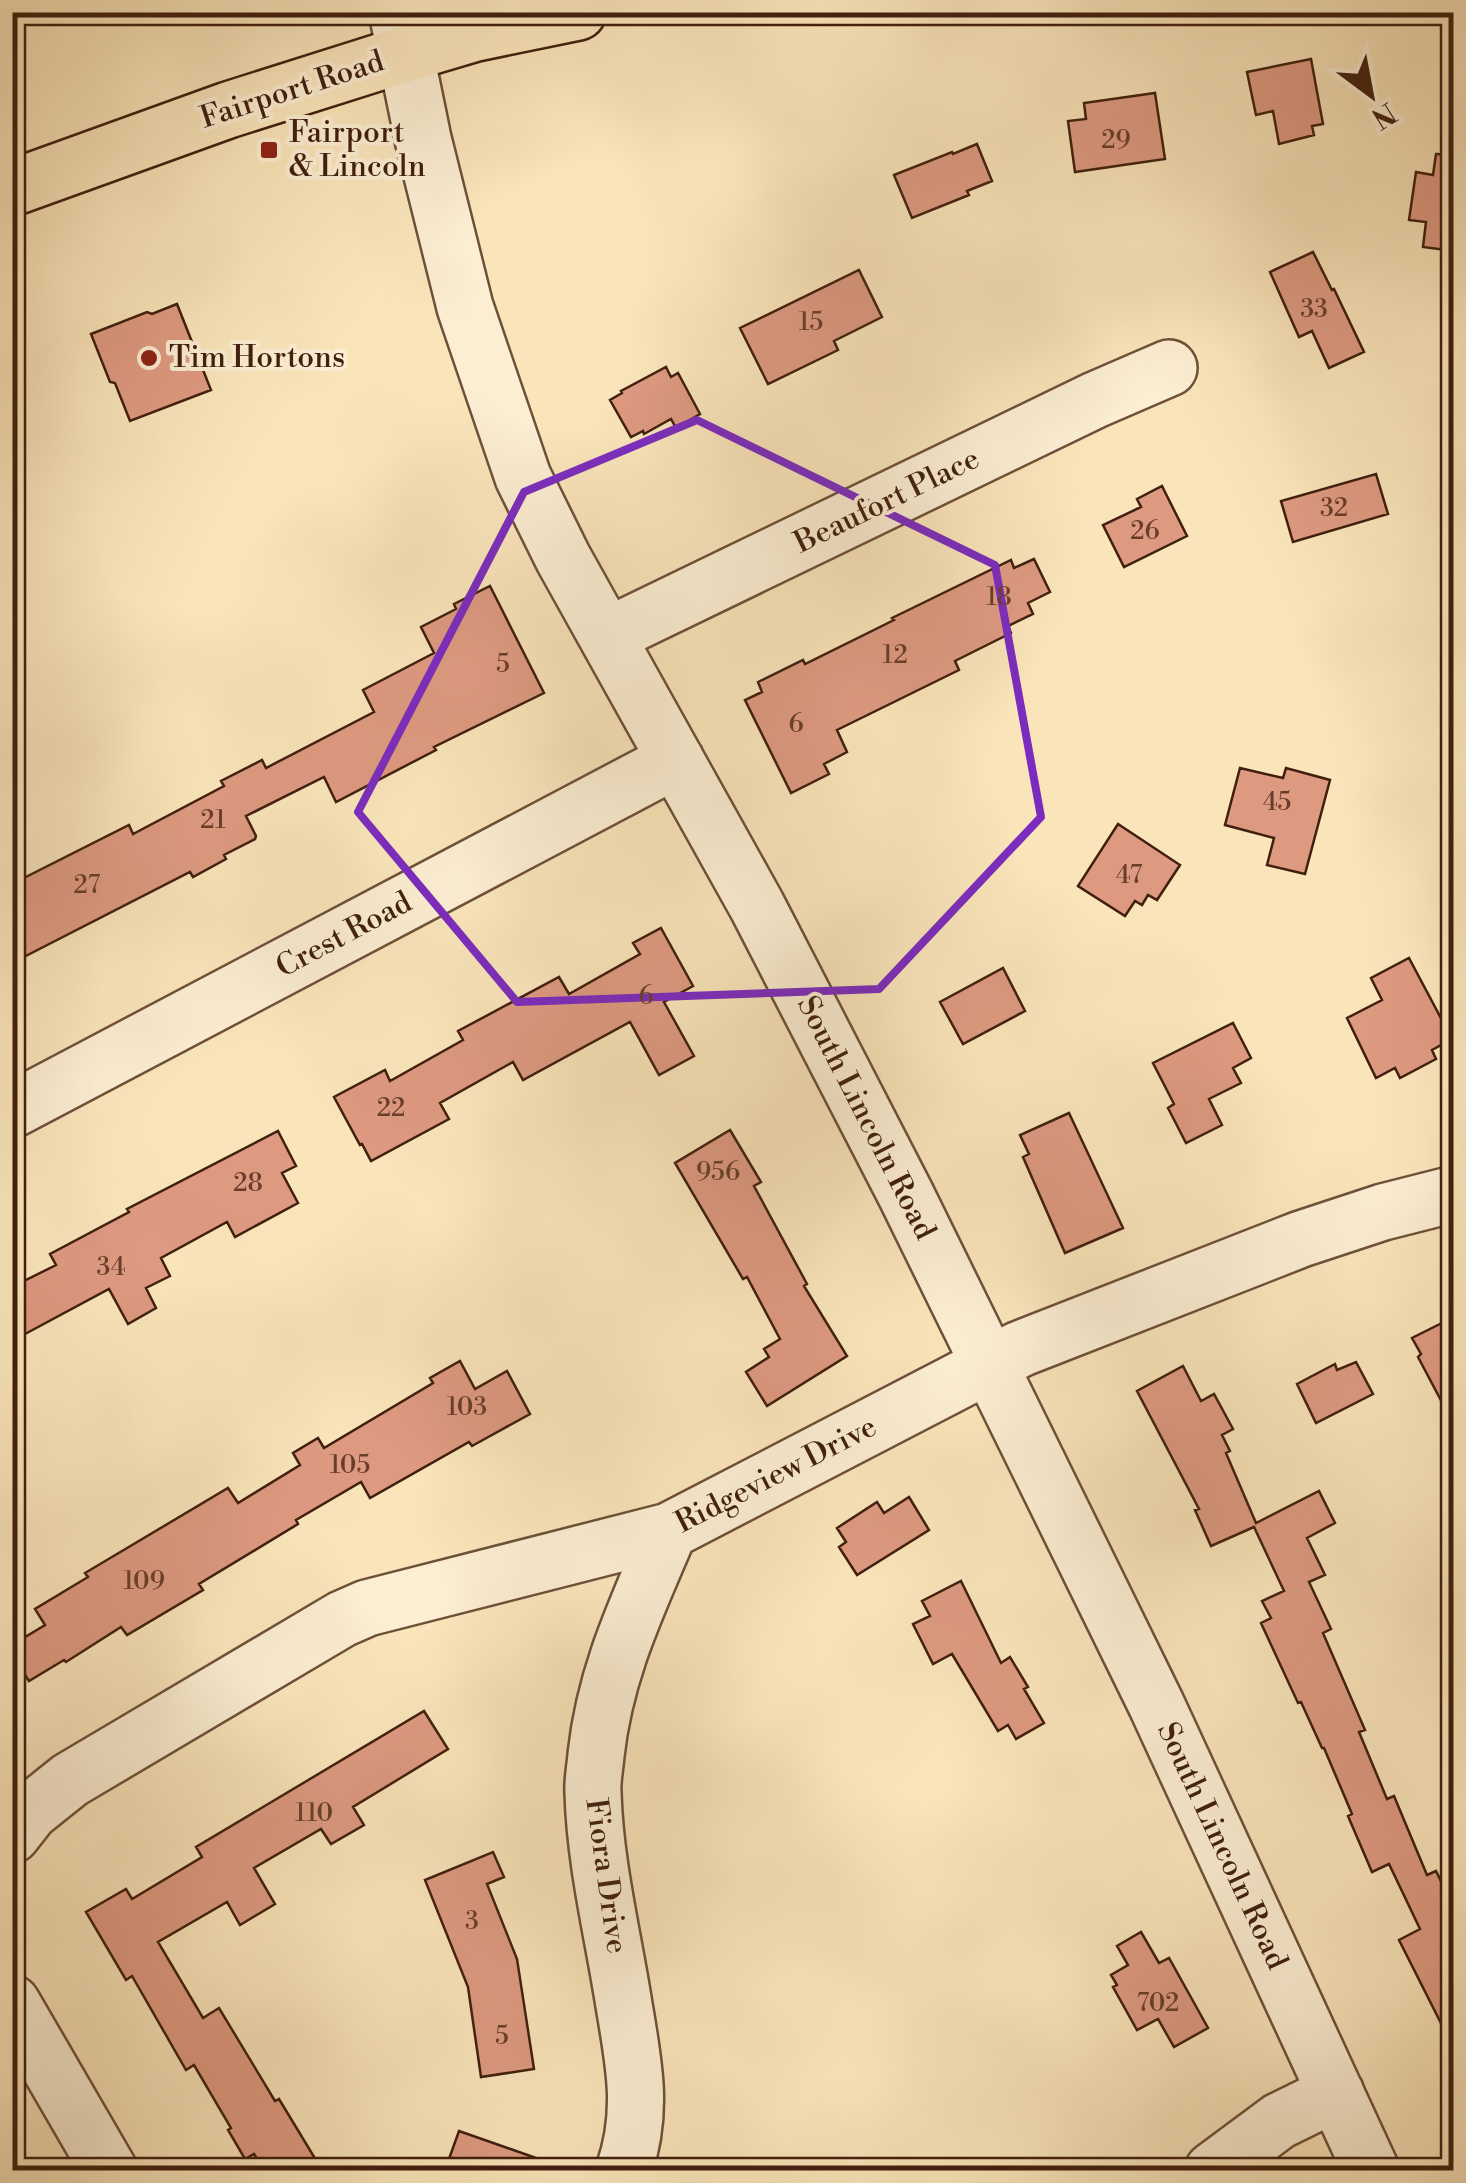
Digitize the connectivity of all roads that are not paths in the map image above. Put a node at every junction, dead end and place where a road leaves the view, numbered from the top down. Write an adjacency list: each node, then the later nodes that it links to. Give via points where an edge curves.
1 (578, 12): 2 (main road, Fairport Road, via 476,33)
2 (401, 34): 3 (main road, Fairport Road, via 228,110); 5 (street, South Lincoln Road, via 476,347 523,477)
3 (12, 188)
4 (1169, 368): 5 (street, Beaufort Place)
5 (607, 636): 6 (street, South Lincoln Road)
6 (676, 760): 7 (street, Crest Road); 9 (street, South Lincoln Road, via 795,978)
7 (12, 1110)
8 (1454, 1194): 9 (street, Ridgeview Drive, via 1301,1239)
9 (988, 1364): 10 (street, Ridgeview Drive); 13 (street, South Lincoln Road, via 1156,1704)
10 (670, 1532): 11 (street, Ridgeview Drive, via 342,1619 70,1780); 15 (street, Fiora Drive, via 618,1652 600,1720 592,1790 635,2075 637,2115)
11 (12, 1835)
12 (12, 2003): 14 (street)
13 (1336, 2093): 16 (street, via 1279,2121); 17 (street, South Lincoln Road)
14 (109, 2170)
15 (624, 2170)
16 (1213, 2170)
17 (1371, 2170)

